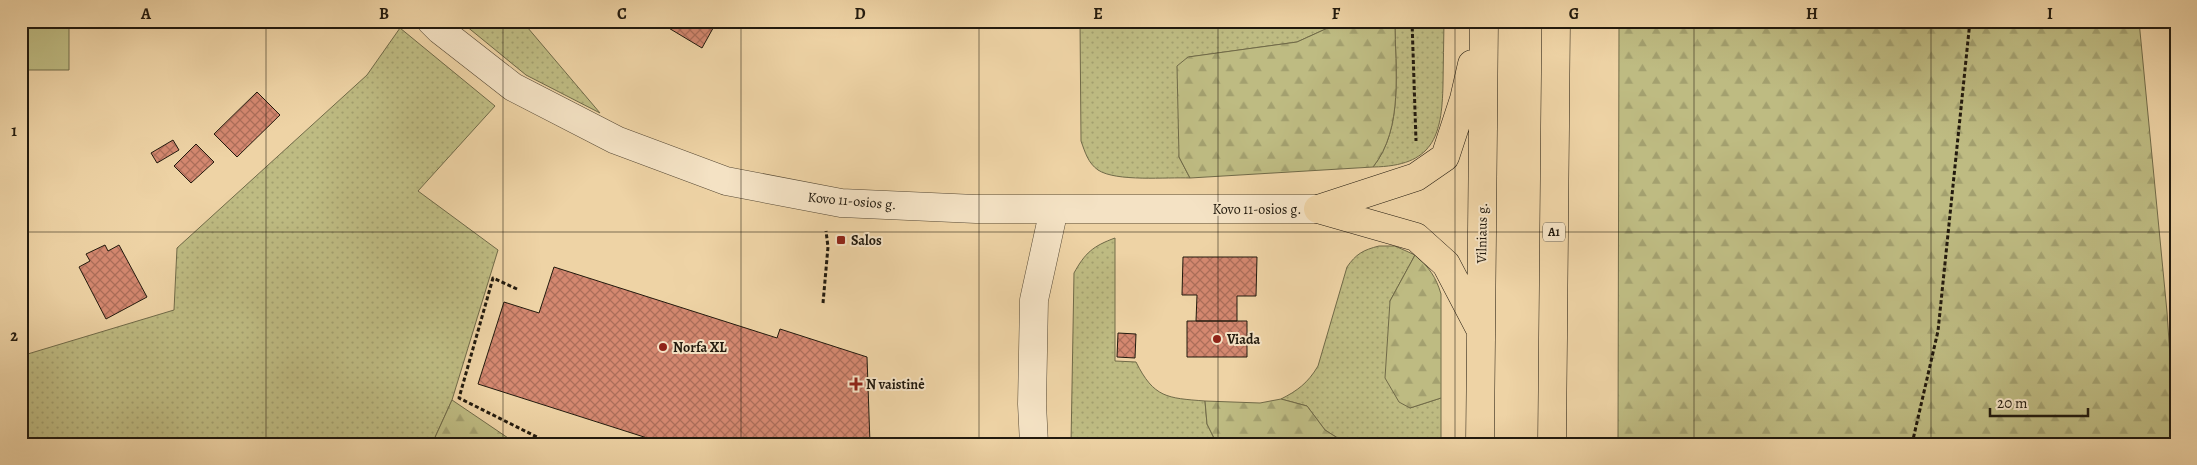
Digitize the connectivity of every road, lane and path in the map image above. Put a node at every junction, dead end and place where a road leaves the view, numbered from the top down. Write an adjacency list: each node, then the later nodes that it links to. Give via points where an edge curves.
1 (431, 21): 9 (street, Kovo 11-osios g., via 513,87 616,140 726,182)
2 (1412, 21): 8 (path)
3 (1482, 21): 8 (highway, via 1464,99 1445,157); 14 (highway, Vilniaus g.)
4 (1556, 21): 18 (highway, A1)
5 (1970, 21): 19 (path, via 1938,331)
6 (2174, 21): 7 (path)
7 (2176, 34)
8 (1416, 176): 11 (highway)
9 (823, 200): 10 (street, Kovo 11-osios g., via 976,209); 13 (path, via 828,247)
10 (1054, 209): 11 (street, Kovo 11-osios g.); 16 (street, via 1034,300)
11 (1318, 209): 14 (highway, via 1416,238 1446,264)
12 (517, 289): 15 (path, via 493,278 459,398)
13 (823, 303)
14 (1481, 331): 17 (highway, Vilniaus g.)
15 (551, 444)
16 (1034, 444)
17 (1480, 444)
18 (1552, 444)
19 (1912, 444)

